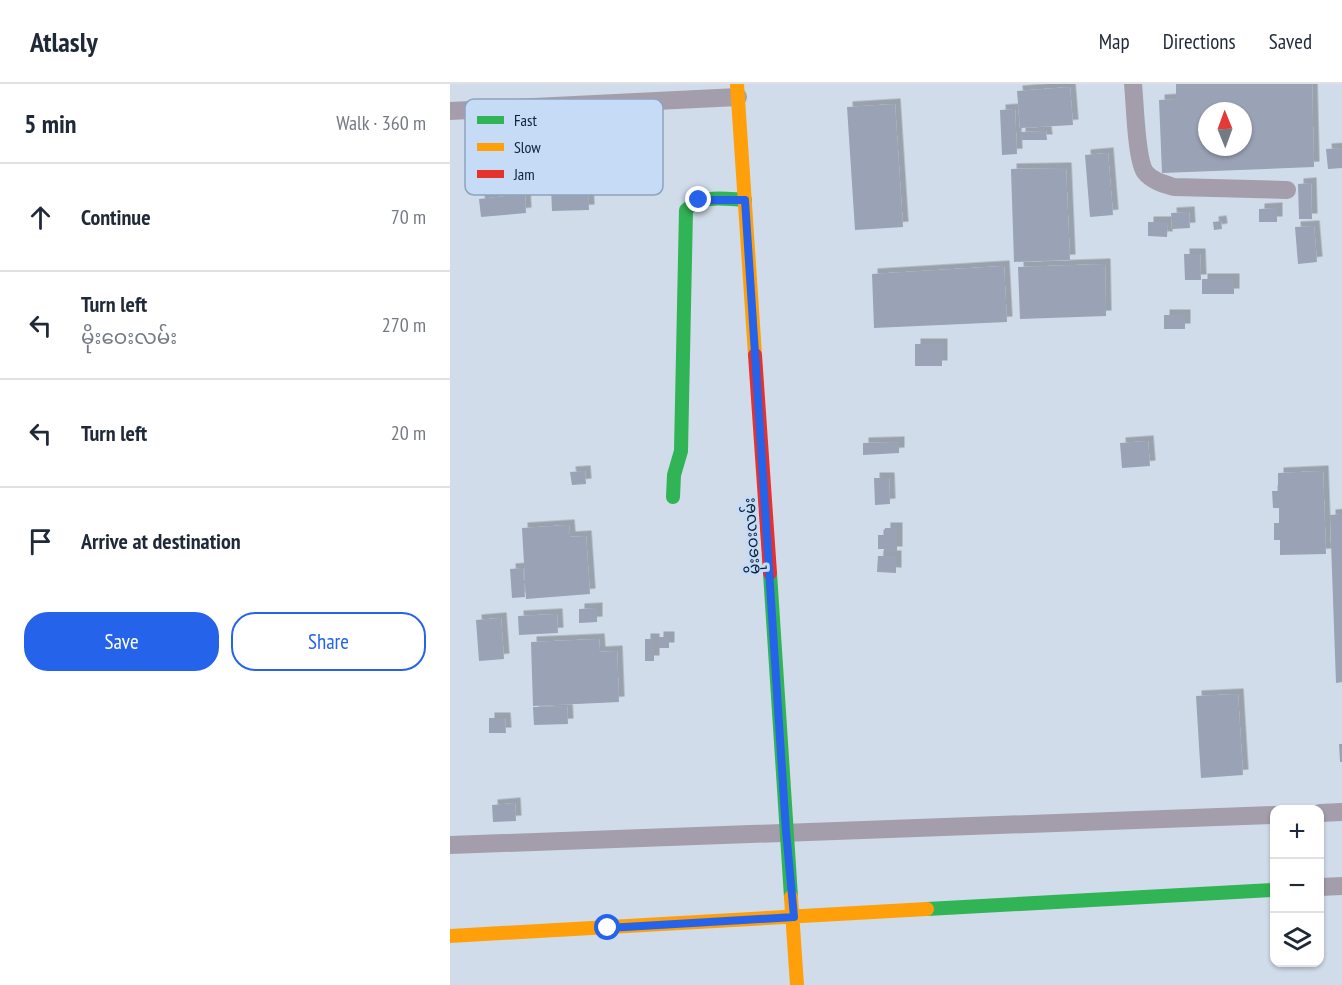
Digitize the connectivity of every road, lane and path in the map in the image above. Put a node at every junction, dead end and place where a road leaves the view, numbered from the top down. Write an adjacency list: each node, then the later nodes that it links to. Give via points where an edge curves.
1 (1133, 84): 6 (street, via 1141,160 1145,171 1156,181 1174,187)
2 (738, 90): 3 (street); 7 (street, မိုးဝေးလမ်း)
3 (615, 99)
4 (465, 110): 5 (street)
5 (450, 111)
6 (1287, 190)
7 (745, 200): 8 (street, via 699,200 686,210 681,452 674,475); 12 (street, မိုးဝေးလမ်း)
8 (674, 497)
9 (1342, 812): 10 (street)
10 (1324, 813)
11 (1270, 815): 12 (street)
12 (786, 831): 13 (street); 17 (street, မိုးဝေးလမ်း)
13 (450, 845)
14 (1342, 886): 15 (street)
15 (1324, 887)
16 (1270, 890): 17 (street)
17 (794, 917): 18 (street); 19 (street, မိုးဝေးလမ်း)
18 (450, 936)
19 (797, 985)

